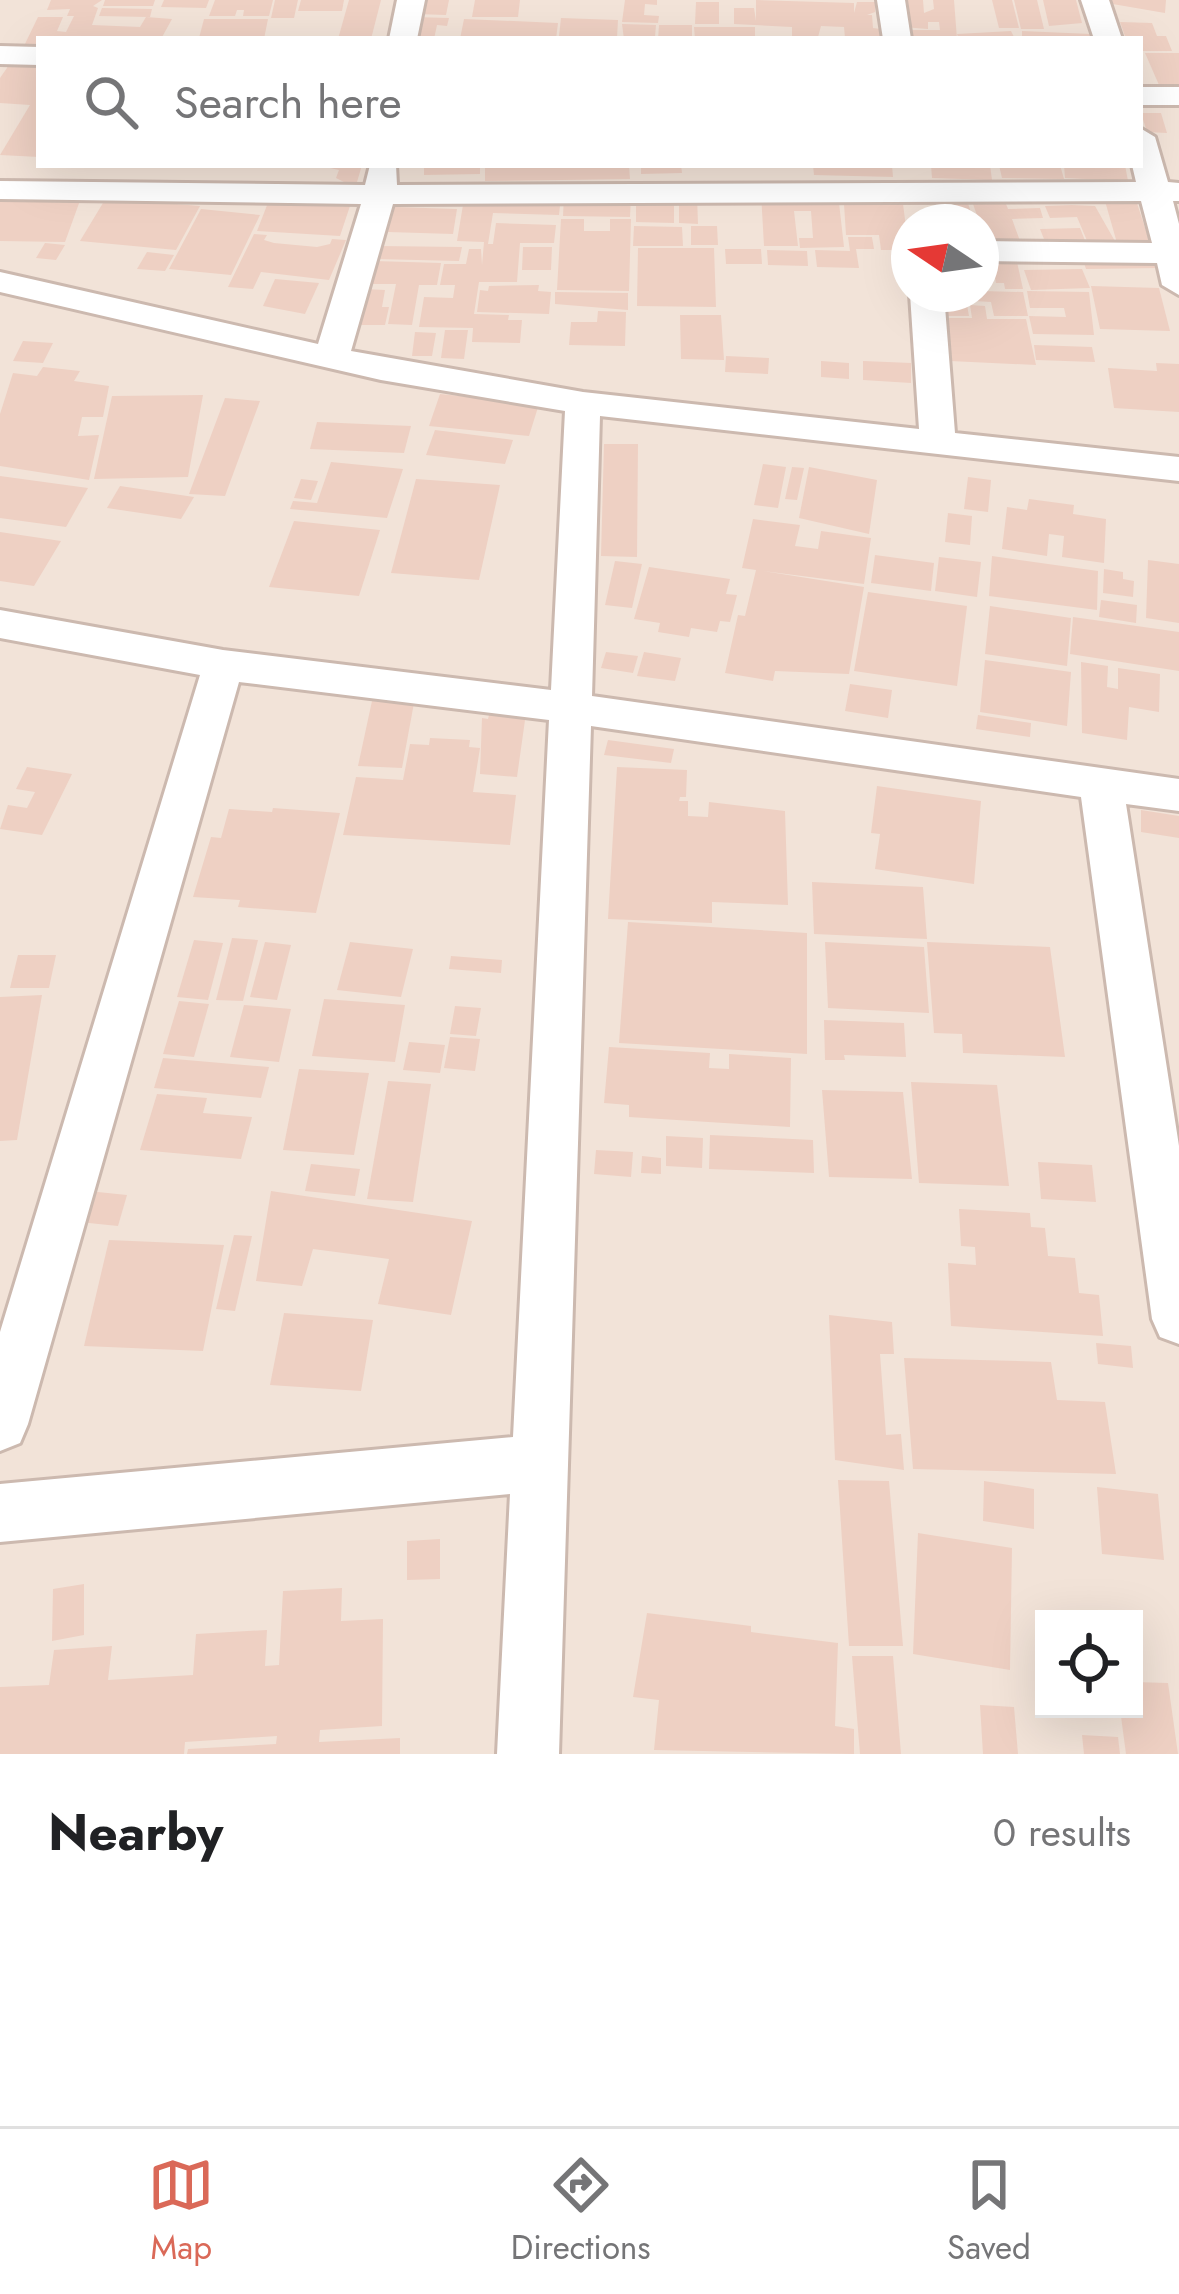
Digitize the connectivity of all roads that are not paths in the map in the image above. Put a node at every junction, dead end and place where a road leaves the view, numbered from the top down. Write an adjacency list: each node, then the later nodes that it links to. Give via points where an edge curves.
1 (411, 0): 4 (street)
2 (891, 0): 5 (street)
3 (1096, 0): 6 (street)
4 (404, 36)
5 (897, 36)
6 (1107, 36)
7 (0, 55): 8 (street)
8 (36, 56)
9 (1143, 96): 10 (street)
10 (1179, 96)
11 (1143, 143): 15 (street)
12 (382, 180): 13 (street); 14 (street); 20 (street)
13 (0, 190)
14 (919, 192): 15 (street)
15 (1167, 193): 17 (street)
16 (999, 253): 17 (street)
17 (1175, 269)
18 (0, 282): 20 (street)
19 (928, 312): 22 (street)
20 (332, 356): 21 (street)
21 (584, 403): 22 (street); 26 (street)
22 (938, 442): 23 (street)
23 (1179, 469)
24 (0, 624): 25 (street)
25 (223, 665): 26 (street); 30 (street)
26 (571, 708): 27 (street); 31 (street)
27 (1100, 784): 28 (street); 29 (street)
28 (1179, 795)
29 (1179, 1319)
30 (0, 1424)
31 (542, 1463): 32 (street); 33 (street)
32 (0, 1514)
33 (528, 1754)

